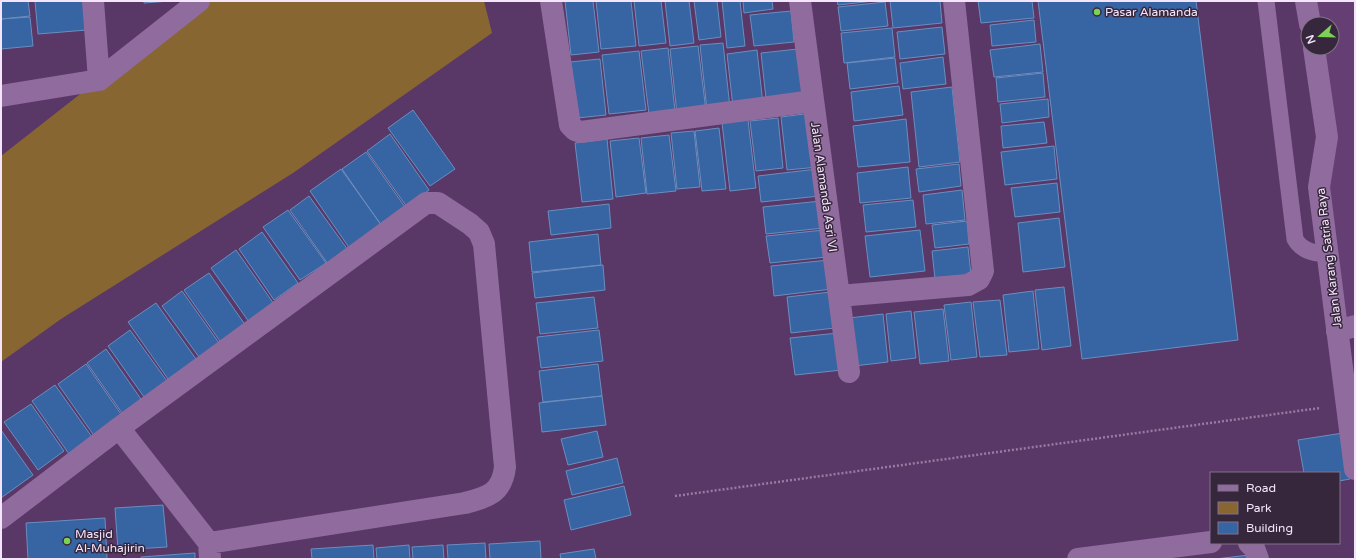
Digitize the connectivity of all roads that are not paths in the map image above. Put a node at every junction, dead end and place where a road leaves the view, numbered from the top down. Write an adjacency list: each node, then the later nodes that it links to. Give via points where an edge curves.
1 (92, 1): 10 (street)
2 (199, 1): 10 (street)
3 (551, 1): 12 (street, via 570,124 575,130 581,132)
4 (800, 1): 12 (street, Jalan Alamanda Asri VI)
5 (954, 1): 14 (street, via 983,271 979,279 968,285)
6 (1266, 1): 13 (lane, via 1295,239 1302,248 1321,254)
7 (1306, 1): 8 (street)
8 (1309, 16)
9 (1315, 56): 13 (street, Jalan Karang Satria Raya, via 1327,137 1319,186)
10 (99, 80): 11 (street)
11 (1, 96)
12 (813, 101): 14 (street, Jalan Alamanda Asri VI)
13 (1328, 253): 15 (street, Jalan Karang Satria Raya)
14 (839, 296): 16 (street, Jalan Alamanda Asri VI)
15 (1346, 328): 18 (street, Jalan Karang Satria Raya, via 1346,404)
16 (849, 372)
17 (119, 428): 19 (street); 22 (street); 22 (street, via 426,203 438,203 478,232 484,244 505,468 504,479 497,490 483,498 465,503)
18 (1355, 469)
19 (1, 518)
20 (1210, 542): 23 (street)
21 (1250, 544): 24 (street)
22 (209, 551)
23 (1078, 559)
24 (1258, 559)

